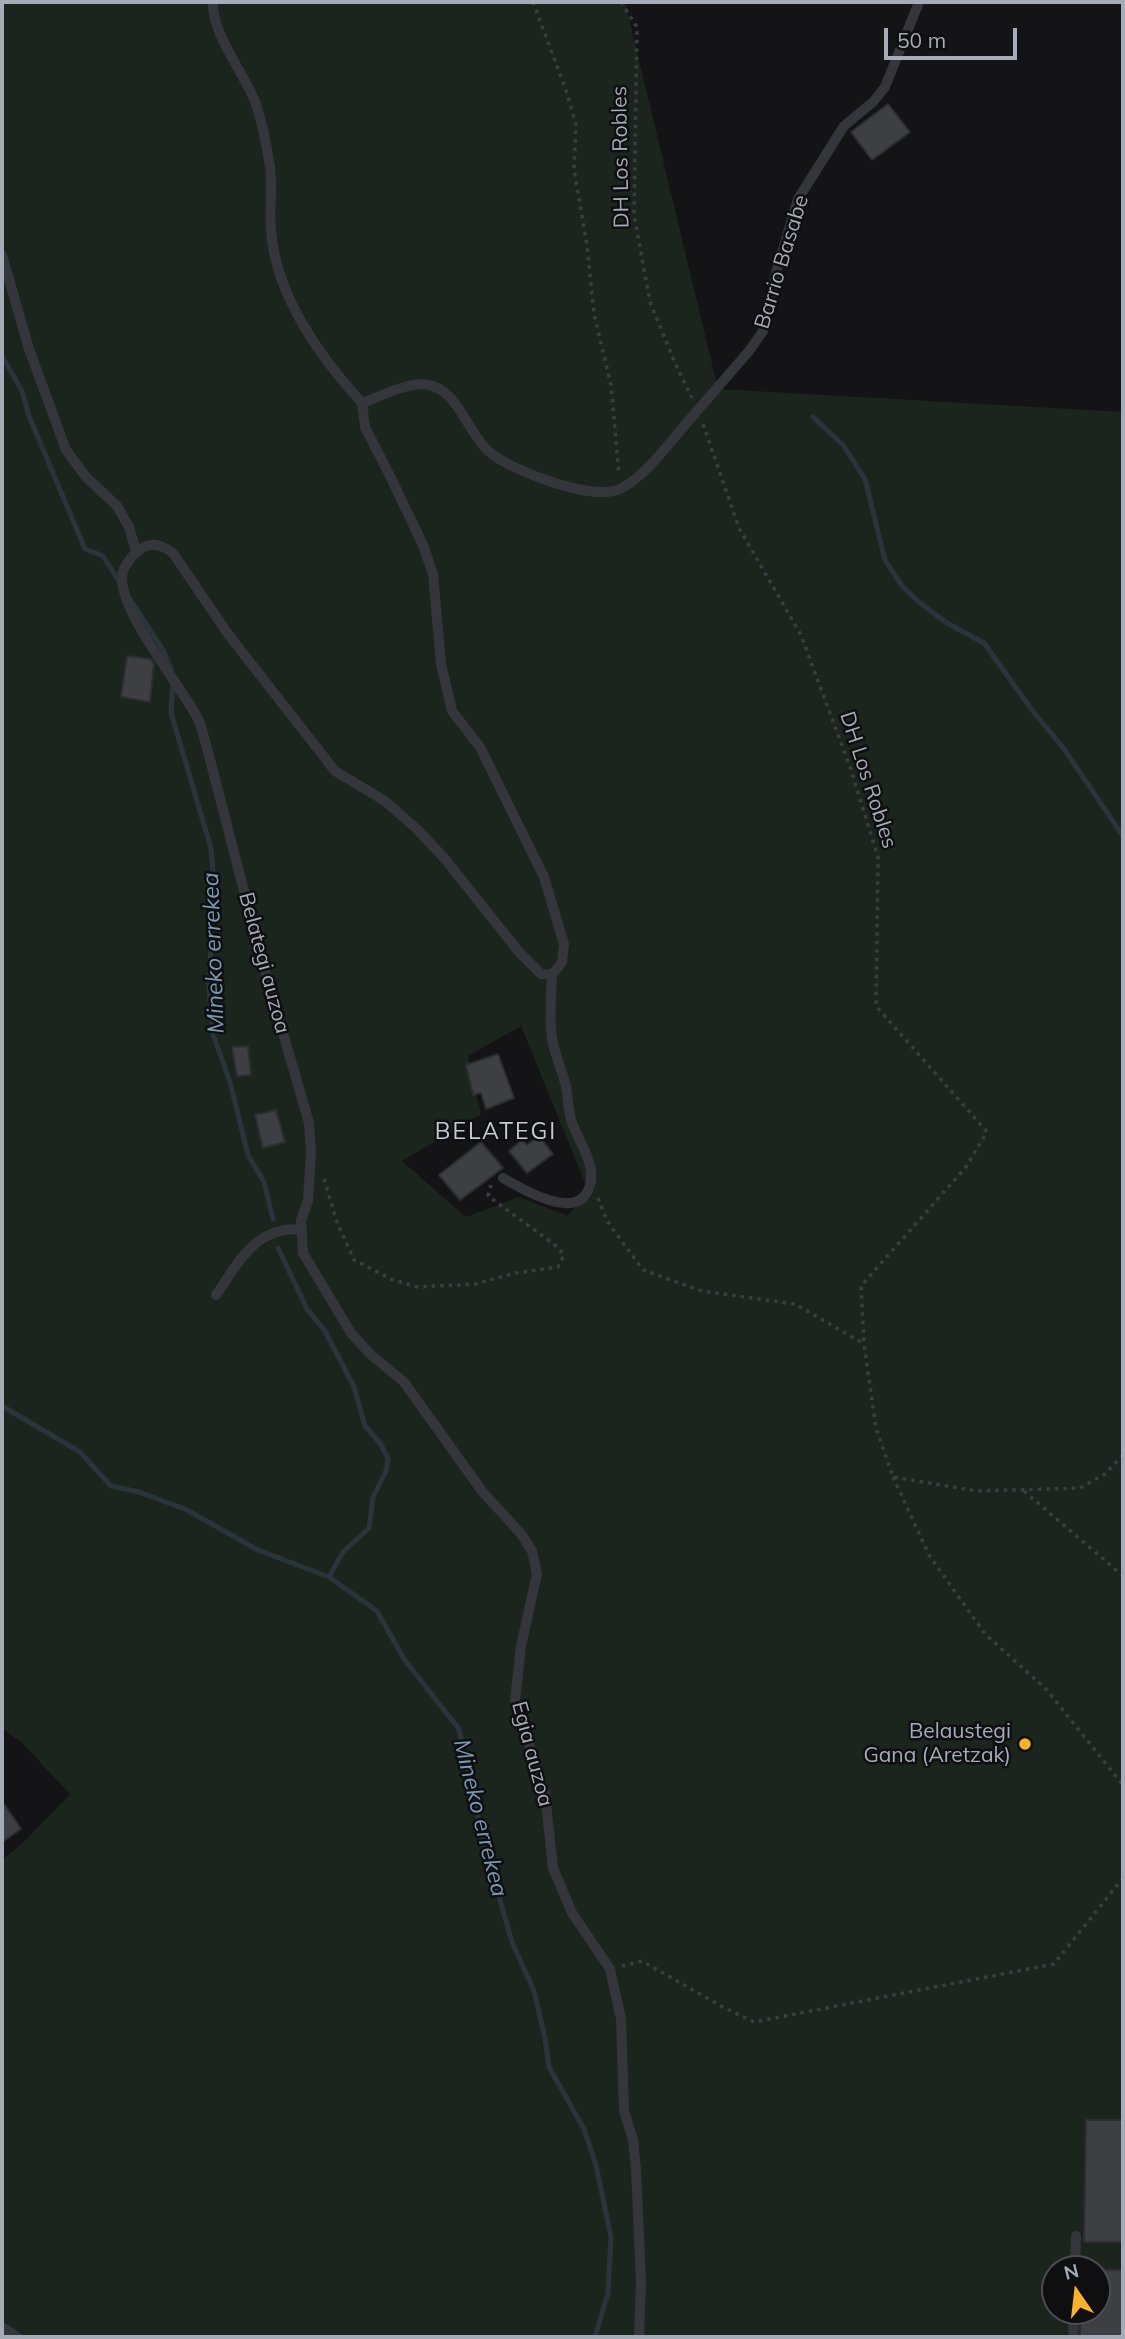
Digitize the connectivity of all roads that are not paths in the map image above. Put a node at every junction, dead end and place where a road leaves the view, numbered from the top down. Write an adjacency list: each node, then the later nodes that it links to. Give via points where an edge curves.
1 (213, 2): 4 (lane, via 219,32 256,104 270,168 275,263 285,290 320,351)
2 (919, 2): 4 (lane, Barrio Basabe, via 885,87 844,126 798,199 763,331 645,471 620,489 597,493 561,484 490,453 450,397 434,386 415,384)
3 (2, 255): 5 (lane, via 29,349 66,450 117,506)
4 (362, 403): 6 (lane, via 365,428 433,574 441,664 452,711 480,747 544,877 564,944 562,962)
5 (136, 551): 6 (lane, via 150,544 173,553 228,634 335,771 385,801 417,829 519,952 541,974); 7 (lane, Belategi auzoa, via 122,573 124,594 197,718 204,738 309,1123)
6 (552, 975): 8 (lane, via 552,1041 571,1121 590,1164 590,1180 586,1195 574,1203 553,1202)
7 (311, 1152): 9 (lane, Egia auzoa, via 309,1201)
8 (503, 1178)
9 (302, 1228): 10 (lane, via 267,1234 250,1246); 15 (lane, Egia auzoa, via 303,1254 351,1333 404,1382 482,1491 532,1551 537,1574 515,1699 545,1794 553,1868 572,1913 611,1969 621,2019 624,2111 636,2169)
10 (216, 1295)
11 (1076, 2236): 12 (lane)
12 (1075, 2255)
13 (2, 2327): 14 (lane)
14 (17, 2337)
15 (639, 2337)

